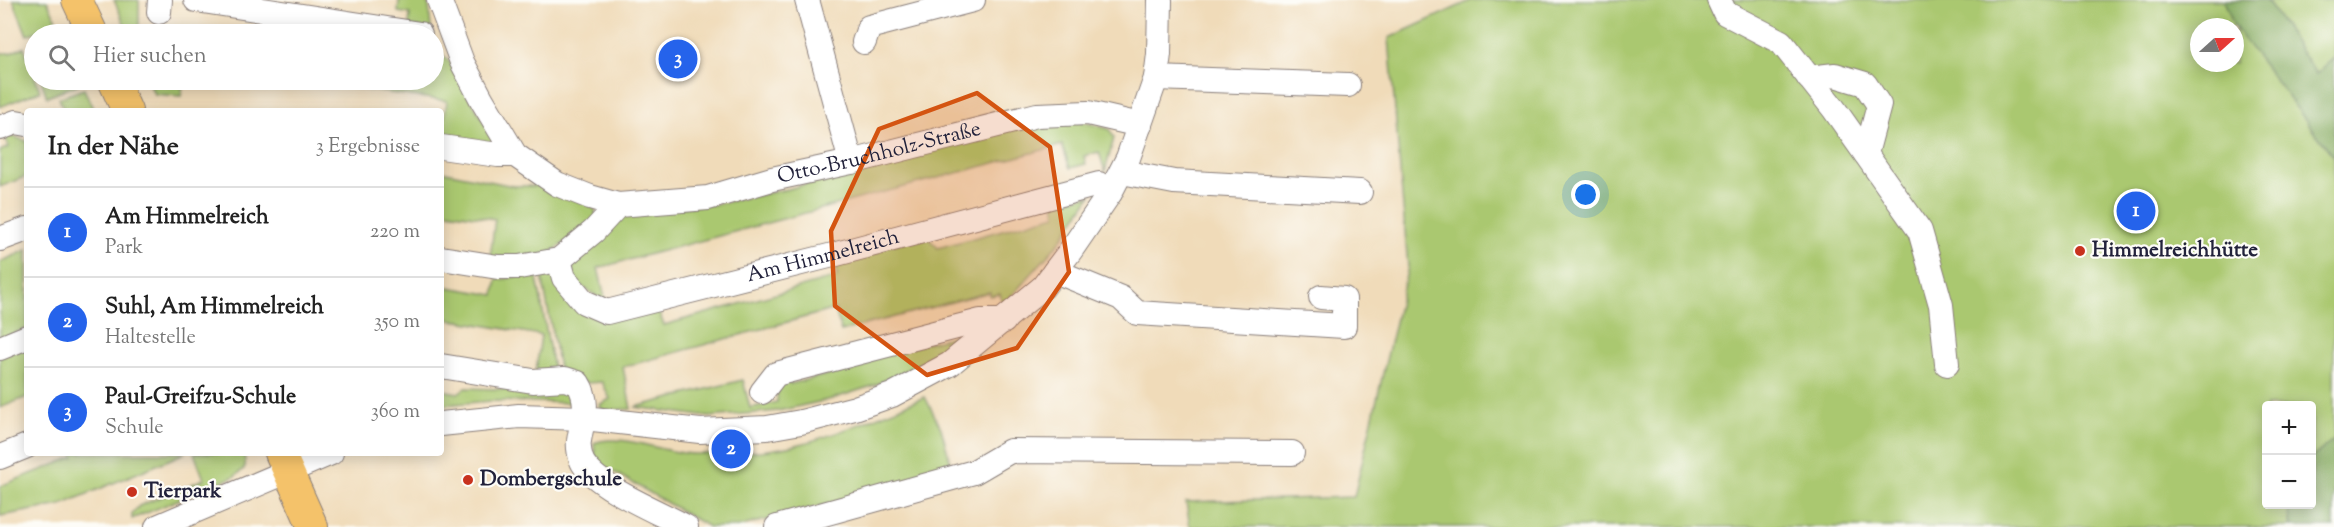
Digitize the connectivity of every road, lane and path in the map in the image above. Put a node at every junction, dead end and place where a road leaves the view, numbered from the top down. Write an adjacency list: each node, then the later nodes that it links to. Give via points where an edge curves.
1 (77, 0): 8 (main road)
2 (196, 0): 9 (street)
3 (439, 0): 10 (street, Otto-Bruchholz-Straße)
4 (807, 0): 24 (street)
5 (973, 0): 12 (street, via 869,27)
6 (1160, 0): 13 (street)
7 (1719, 0): 14 (street, via 1725,14 1781,42)
8 (88, 24)
9 (354, 24)
10 (442, 24)
11 (444, 40): 23 (street, Otto-Bruchholz-Straße)
12 (864, 42)
13 (1156, 78): 15 (street); 19 (street)
14 (1809, 78): 22 (street); 22 (street, via 1835,75 1865,84 1879,105)
15 (1348, 85)
16 (118, 90): 17 (main road)
17 (126, 108)
18 (24, 123): 20 (street)
19 (1140, 125): 24 (street, Otto-Bruchholz-Straße, via 1088,112 1036,115); 25 (street)
20 (0, 128)
21 (444, 147): 23 (street)
22 (1866, 154): 38 (street, via 1920,231 1941,305)
23 (515, 155): 28 (street, Otto-Bruchholz-Straße, via 557,184)
24 (851, 162): 28 (street, Otto-Bruchholz-Straße, via 708,198)
25 (1122, 172): 26 (street, via 1174,182); 27 (street)
26 (1360, 192)
27 (1110, 193): 32 (street, Am Himmelreich, via 1099,184 607,312 584,302 564,278); 33 (street)
28 (618, 205): 32 (street)
29 (24, 230): 30 (street)
30 (0, 239)
31 (444, 258): 32 (street, via 498,267)
32 (559, 260)
33 (1055, 271): 34 (street, via 1121,298 1137,313 1344,326 1344,299); 35 (street)
34 (1322, 297)
35 (1004, 321): 40 (street, via 980,321 776,374); 41 (street, via 950,364 892,395 801,422 700,431)
36 (24, 338): 37 (street)
37 (0, 348)
38 (1947, 364)
39 (444, 366): 41 (street, via 533,381 565,379 578,383 584,394)
40 (762, 392)
41 (585, 418): 42 (street, via 519,416); 50 (street, via 578,443 583,463 604,483)
42 (444, 424)
43 (24, 447): 46 (street)
44 (1292, 453): 51 (street, via 1010,452 974,472)
45 (315, 456): 47 (street)
46 (0, 457)
47 (284, 462): 48 (street); 49 (main road)
48 (157, 527)
49 (313, 527)
50 (686, 527)
51 (777, 527)

